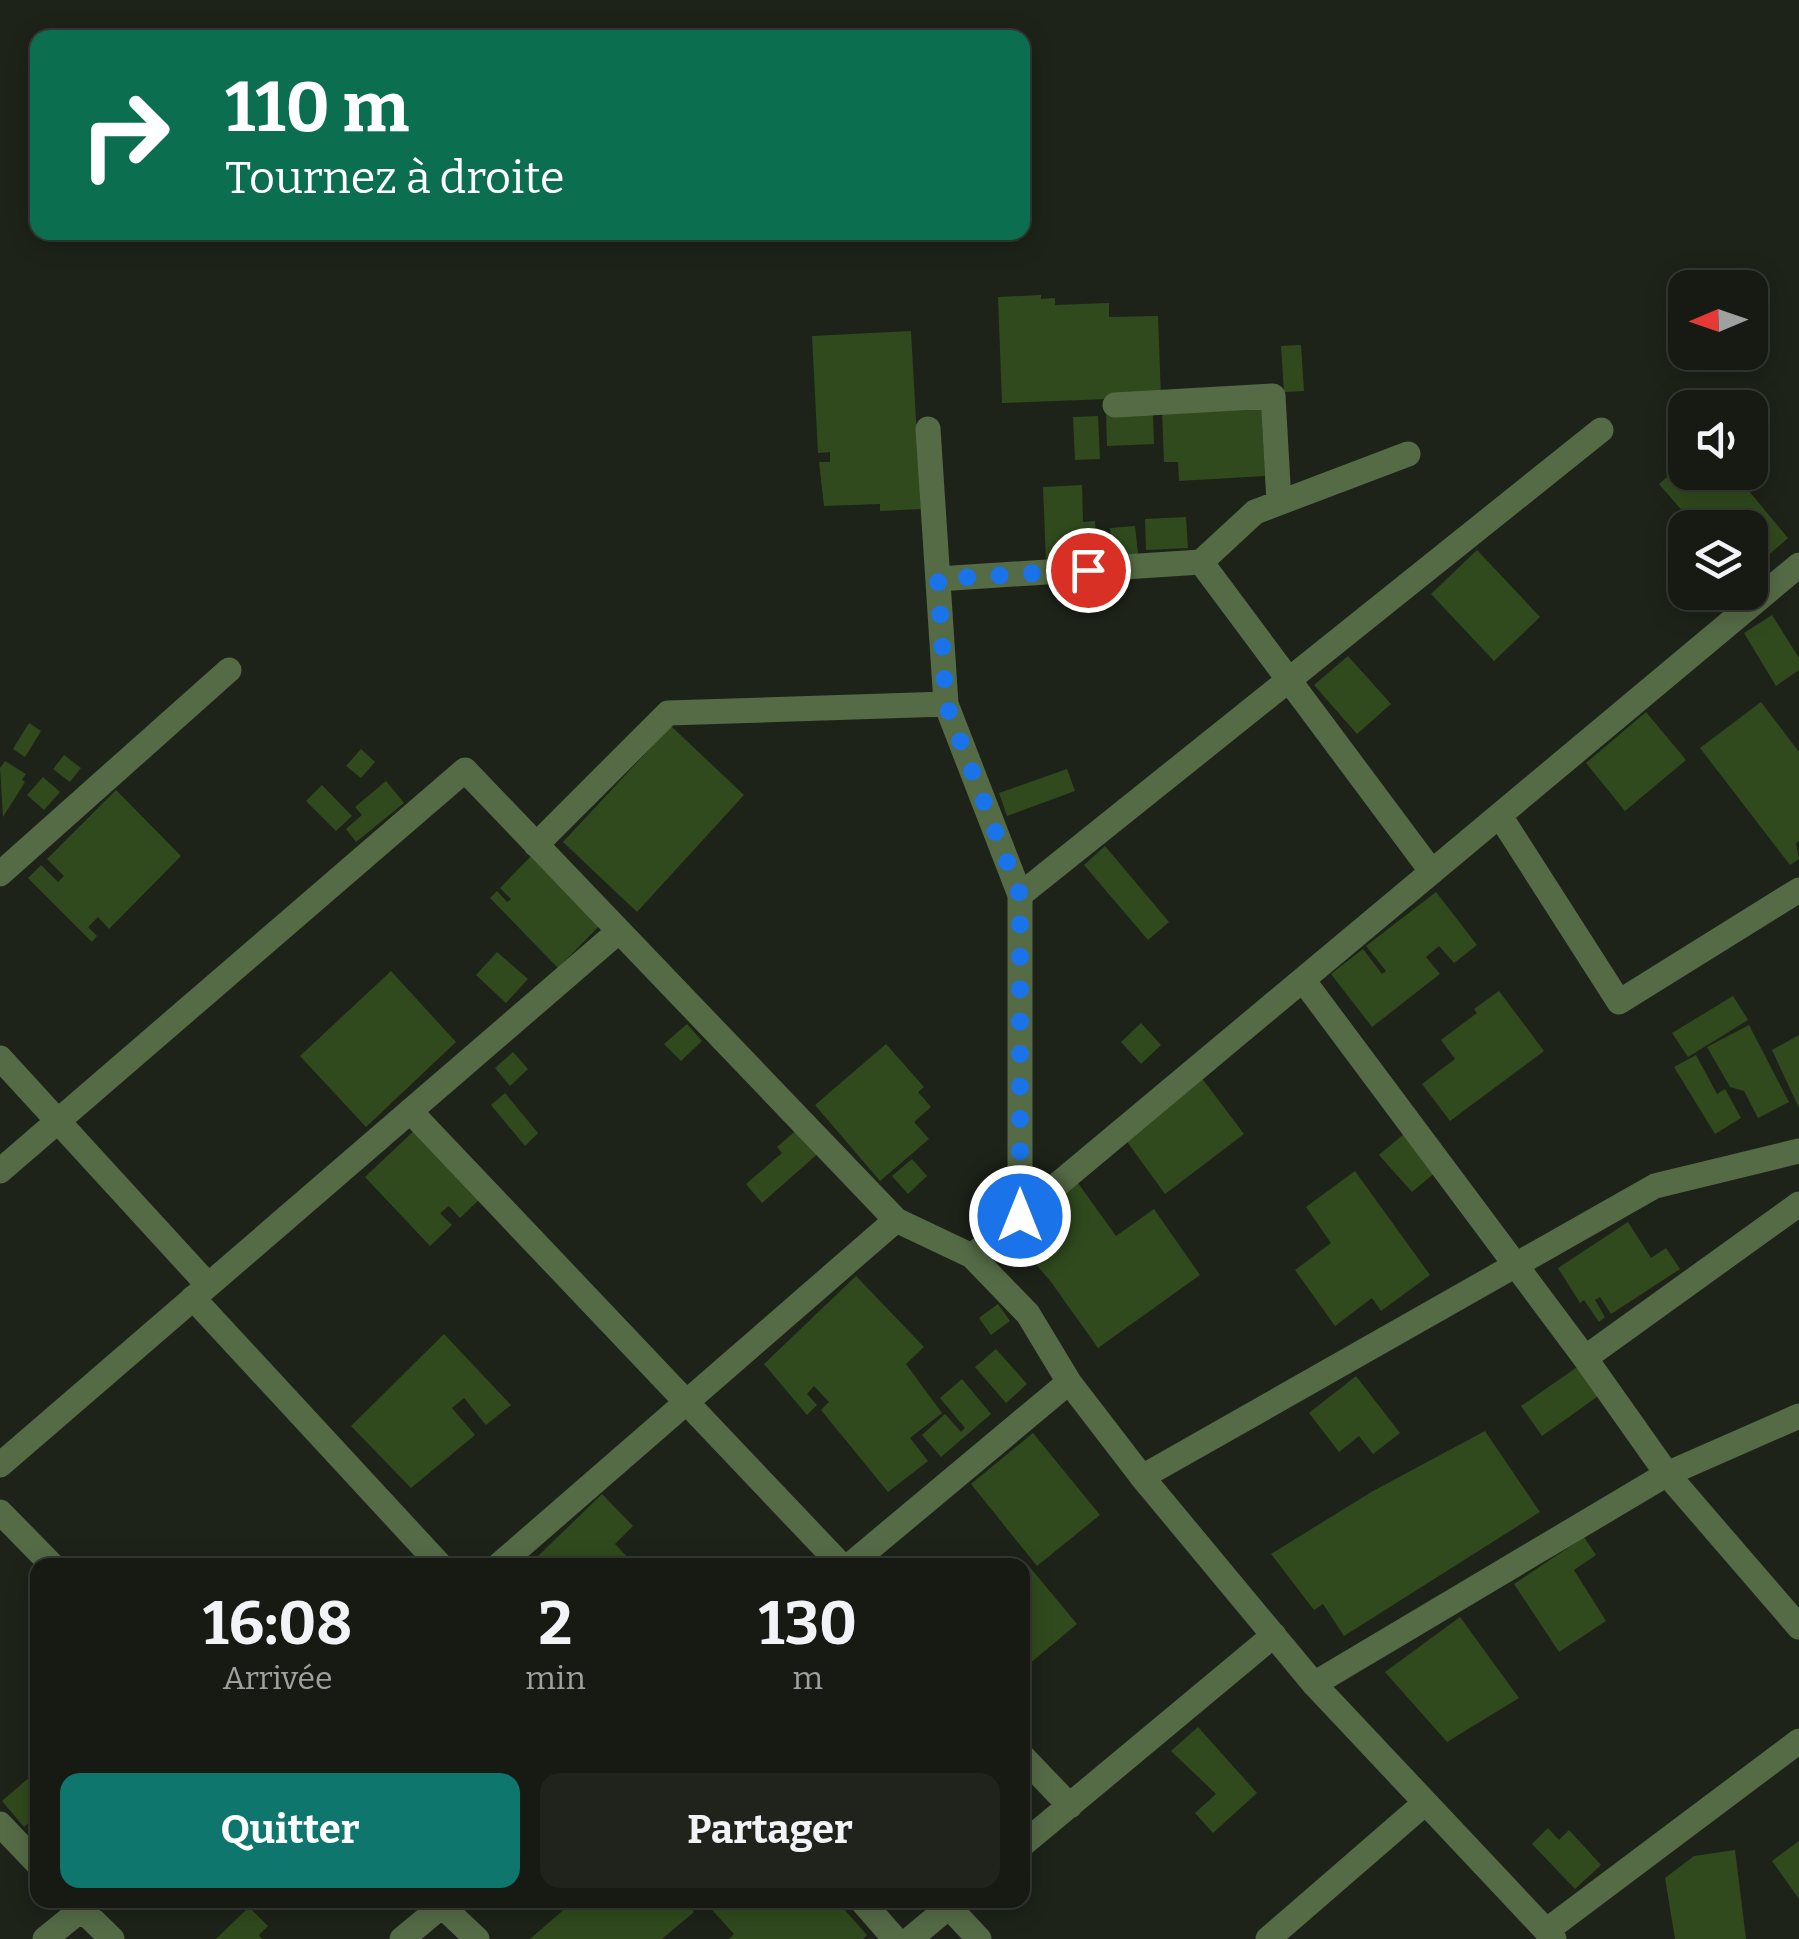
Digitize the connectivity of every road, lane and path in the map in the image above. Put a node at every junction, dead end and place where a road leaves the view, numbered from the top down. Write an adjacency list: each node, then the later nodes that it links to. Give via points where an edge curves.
1 (1115, 405): 5 (street, via 1273,396)
2 (928, 429): 8 (street)
3 (1601, 430): 10 (street)
4 (1408, 454): 5 (street)
5 (1278, 502): 6 (street, via 1254,512)
6 (1201, 562): 8 (street); 10 (street)
7 (1799, 565): 12 (street)
8 (938, 579): 11 (street)
9 (230, 670): 15 (street)
10 (1289, 680): 14 (street); 17 (street)
11 (946, 704): 13 (street, via 668,713); 17 (street)
12 (1500, 816): 14 (street); 16 (street, via 1619,1002)
13 (536, 845): 18 (street); 22 (street, via 465,770)
14 (1432, 872): 19 (street)
15 (0, 874)
16 (1799, 890)
17 (1020, 895): 26 (street)
18 (619, 931): 21 (street); 27 (street)
19 (1303, 980): 26 (street); 29 (street)
20 (0, 1058): 22 (street)
21 (410, 1111): 30 (street); 33 (street)
22 (58, 1121): 24 (street); 30 (street)
23 (1799, 1151): 29 (street, via 1655,1186)
24 (0, 1171)
25 (1799, 1204): 31 (street)
26 (1020, 1216): 28 (street)
27 (896, 1220): 28 (street); 33 (street)
28 (972, 1256): 32 (street, via 1028,1314)
29 (1514, 1266): 31 (street); 37 (street)
30 (201, 1292): 35 (street); 40 (street)
31 (1585, 1358): 36 (street)
32 (1069, 1382): 37 (street); 43 (street)
33 (686, 1402): 41 (street); 42 (street)
34 (1799, 1416): 36 (street)
35 (0, 1465)
36 (1667, 1474): 44 (street); 46 (street)
37 (1142, 1478): 45 (street)
38 (0, 1512): 39 (street)
39 (45, 1558)
40 (434, 1558)
41 (510, 1558)
42 (835, 1558)
43 (858, 1558)
44 (1799, 1627)
45 (1274, 1636): 46 (street); 50 (street)
46 (1314, 1684): 49 (street)
47 (1799, 1741): 61 (street)
48 (1030, 1764): 50 (street)
49 (1426, 1803): 61 (street); 69 (street)
50 (1070, 1806): 52 (street)
51 (0, 1824): 53 (street)
52 (1030, 1838)
53 (30, 1856)
54 (77, 1908): 62 (street)
55 (86, 1908): 63 (street)
56 (440, 1908): 64 (street)
57 (450, 1908): 65 (street)
58 (868, 1908): 66 (street)
59 (947, 1908): 67 (street)
60 (957, 1908): 68 (street)
61 (1550, 1935)
62 (46, 1939)
63 (112, 1939)
64 (402, 1939)
65 (478, 1939)
66 (896, 1939)
67 (910, 1939)
68 (979, 1939)
69 (1268, 1939)

